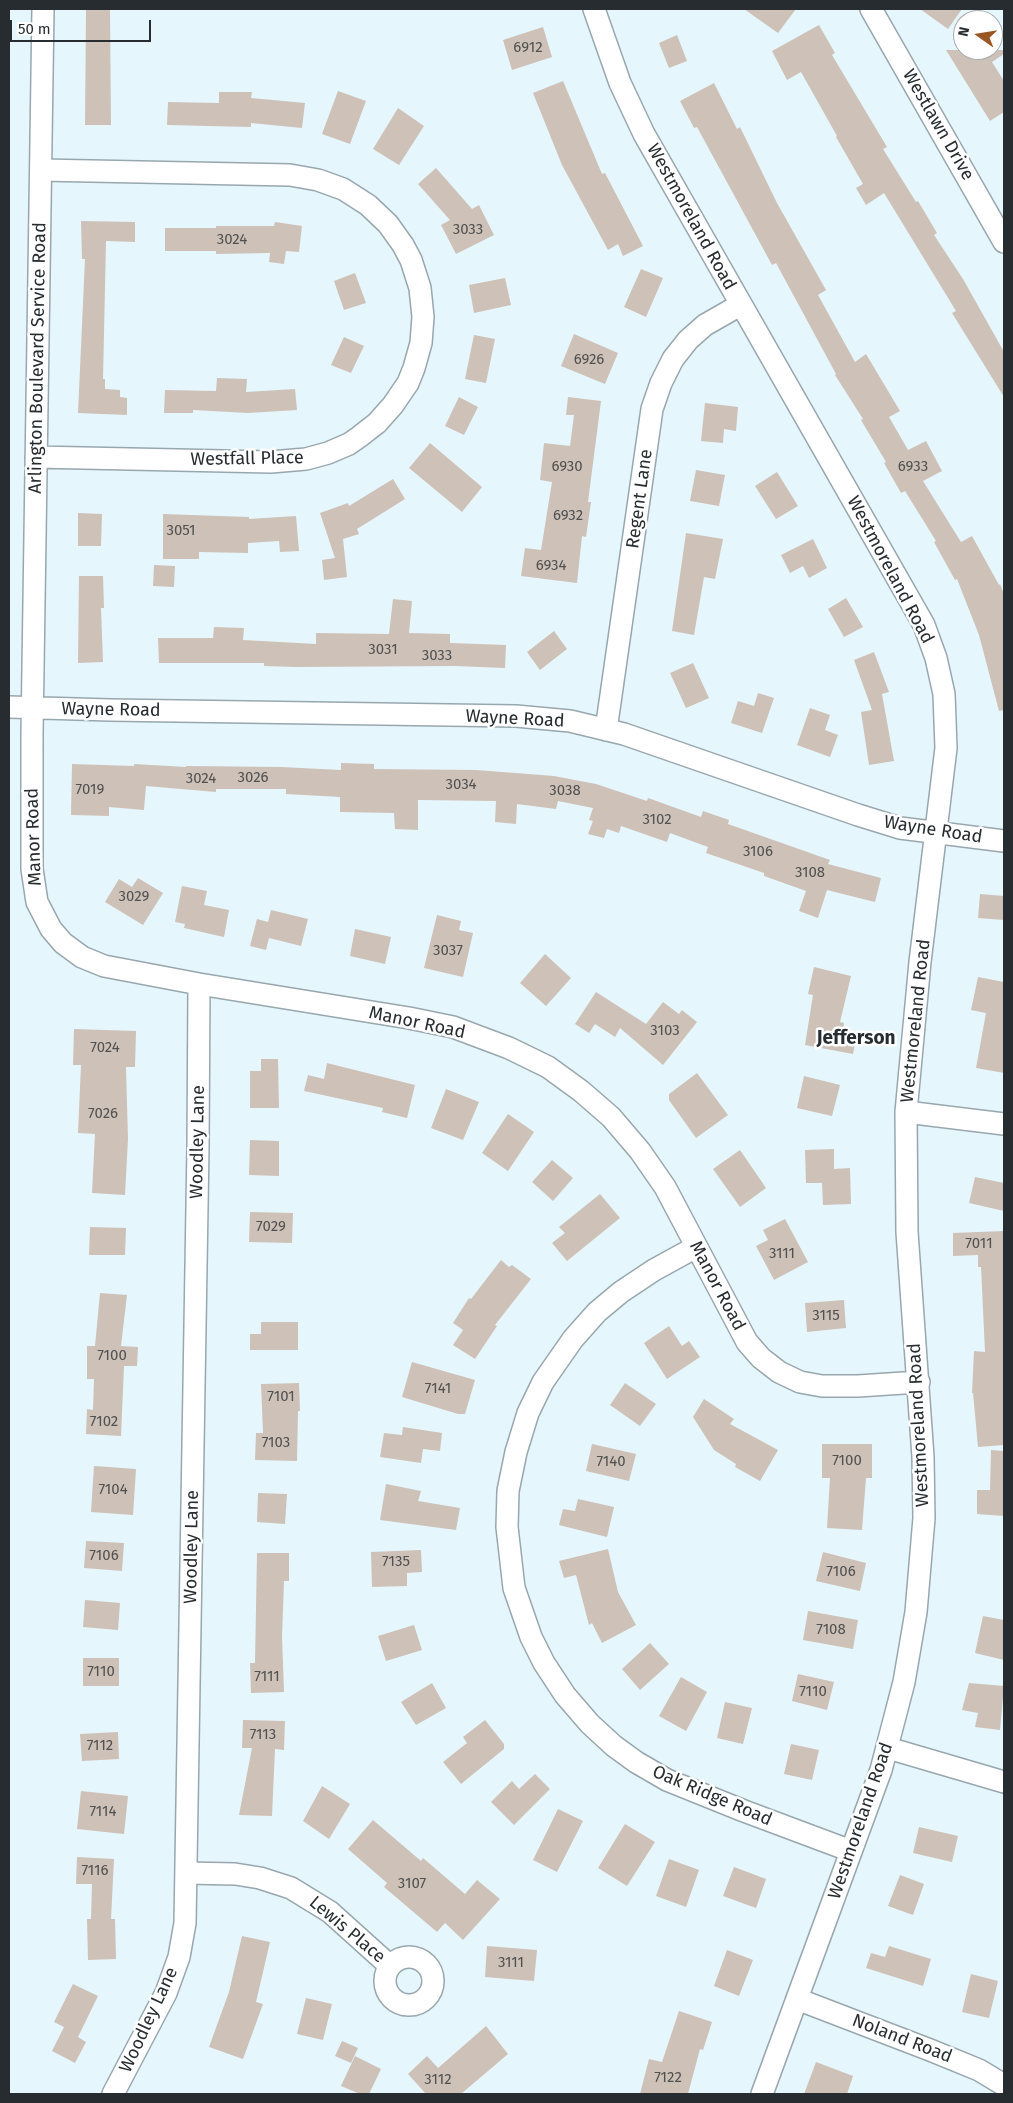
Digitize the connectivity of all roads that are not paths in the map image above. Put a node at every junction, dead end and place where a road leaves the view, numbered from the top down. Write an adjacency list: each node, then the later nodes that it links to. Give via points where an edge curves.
1 (43, 9): 4 (street, Arlington Boulevard Service Road)
2 (594, 9): 6 (street, Westmoreland Road, via 620,83 644,134)
3 (871, 9): 5 (street, Westlawn Drive)
4 (41, 170): 7 (street, Arlington Boulevard Service Road); 7 (street, Westfall Place, via 290,175 343,189 368,205 388,224 403,245 420,288 423,317 421,343 414,368 393,405 359,437 328,453 271,462)
5 (1004, 240)
6 (740, 305): 10 (street, Regent Lane, via 705,325 688,340 660,383 652,409); 11 (street, Westmoreland Road, via 924,625 944,694 946,729)
7 (36, 457): 9 (street, Arlington Boulevard Service Road)
8 (9, 707): 9 (street, Wayne Road)
9 (32, 708): 10 (street, Wayne Road, via 516,716); 13 (street, Manor Road, via 32,869 42,916 64,943 89,960 104,966)
10 (606, 730): 11 (street, Wayne Road, via 858,815 900,828)
11 (937, 833): 12 (street, Wayne Road); 14 (street, Westmoreland Road, via 920,962)
12 (1004, 841)
13 (199, 984): 16 (street, Manor Road, via 453,1027 509,1048 548,1068 610,1117 640,1151 665,1187); 21 (street, Woodley Lane)
14 (906, 1112): 15 (street); 17 (street, Westmoreland Road, via 906,1223)
15 (1004, 1124)
16 (696, 1247): 17 (street, Manor Road, via 747,1342 779,1372 800,1382 822,1386); 20 (street, Oak Ridge Road, via 654,1270 597,1312 573,1339 543,1382 528,1413 508,1491 507,1527 514,1588 544,1663 565,1696 614,1746 667,1780)
17 (919, 1382): 18 (street, Westmoreland Road, via 924,1492 919,1585 904,1682)
18 (888, 1748): 19 (street); 20 (street, Westmoreland Road)
19 (1004, 1782)
20 (851, 1851): 23 (street, Westmoreland Road)
21 (187, 1873): 22 (street, Lewis Place, via 235,1874 291,1888 330,1912); 25 (street, Woodley Lane, via 185,1923 166,1993)
22 (390, 1966)
23 (796, 1999): 24 (street, Noland Road, via 979,2070); 26 (street, Westmoreland Road)
24 (1004, 2085)
25 (113, 2094)
26 (762, 2094)

